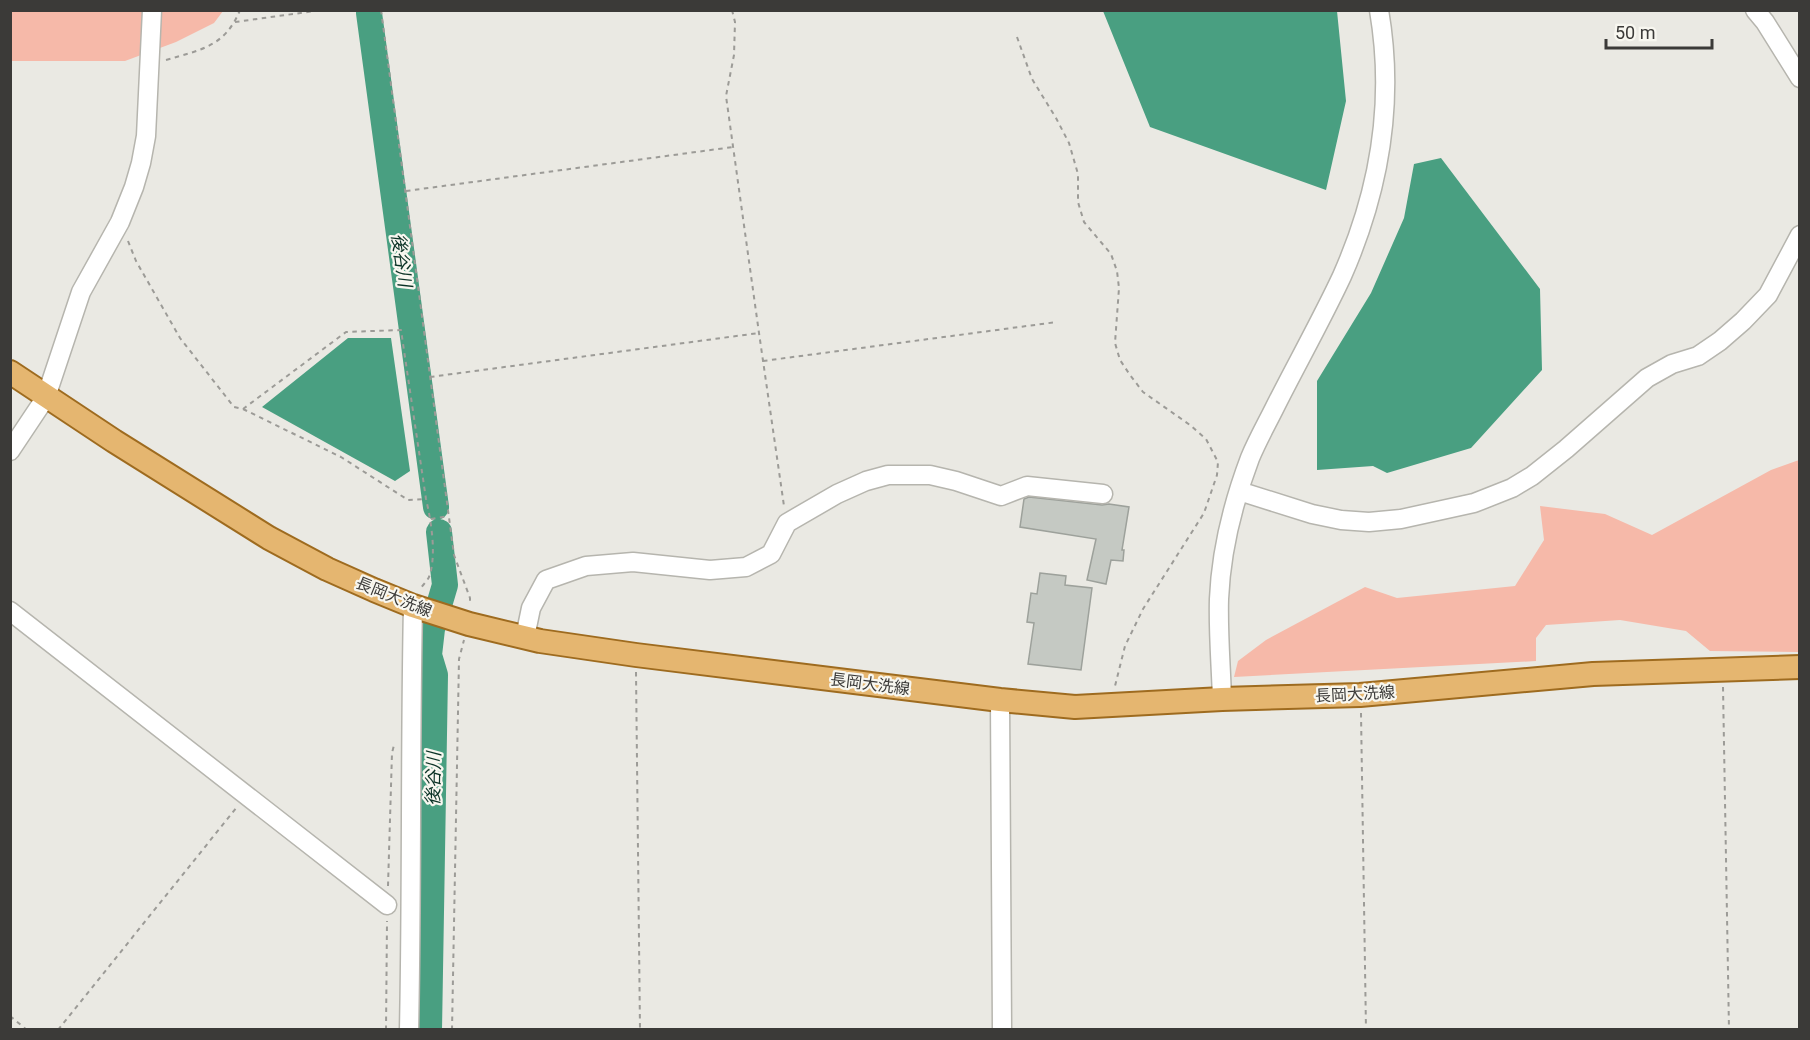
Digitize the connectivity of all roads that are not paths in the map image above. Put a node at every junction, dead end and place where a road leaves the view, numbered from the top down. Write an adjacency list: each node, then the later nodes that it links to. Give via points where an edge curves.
1 (152, 10): 7 (street, via 146,136 141,163 120,222 81,292)
2 (1379, 10): 9 (street, via 1386,98 1372,192 1341,276 1251,457)
3 (1755, 10): 4 (street)
4 (1800, 78)
5 (1800, 235): 9 (street, via 1768,295 1728,334 1698,356 1647,378 1532,476 1504,491 1474,503 1369,522 1312,514)
6 (10, 372): 7 (main road, 長岡大洗線)
7 (46, 396): 8 (street); 11 (main road, 長岡大洗線, via 269,538 327,569)
8 (10, 451)
9 (1239, 490): 15 (street, via 1229,528 1219,601)
10 (1103, 494): 13 (street, via 1027,486 1001,496 930,475 888,475 847,490 787,523 771,554 746,567 710,570 633,562 586,566 546,580 531,608)
11 (417, 607): 13 (main road, 長岡大洗線); 18 (street)
12 (10, 610): 17 (street)
13 (525, 637): 16 (main road, 長岡大洗線, via 636,655)
14 (1800, 667): 15 (main road, 長岡大洗線, via 1593,675 1360,695)
15 (1222, 699): 16 (main road, 長岡大洗線, via 1075,707)
16 (1000, 700): 19 (street)
17 (387, 905)
18 (409, 1029)
19 (1002, 1029)

